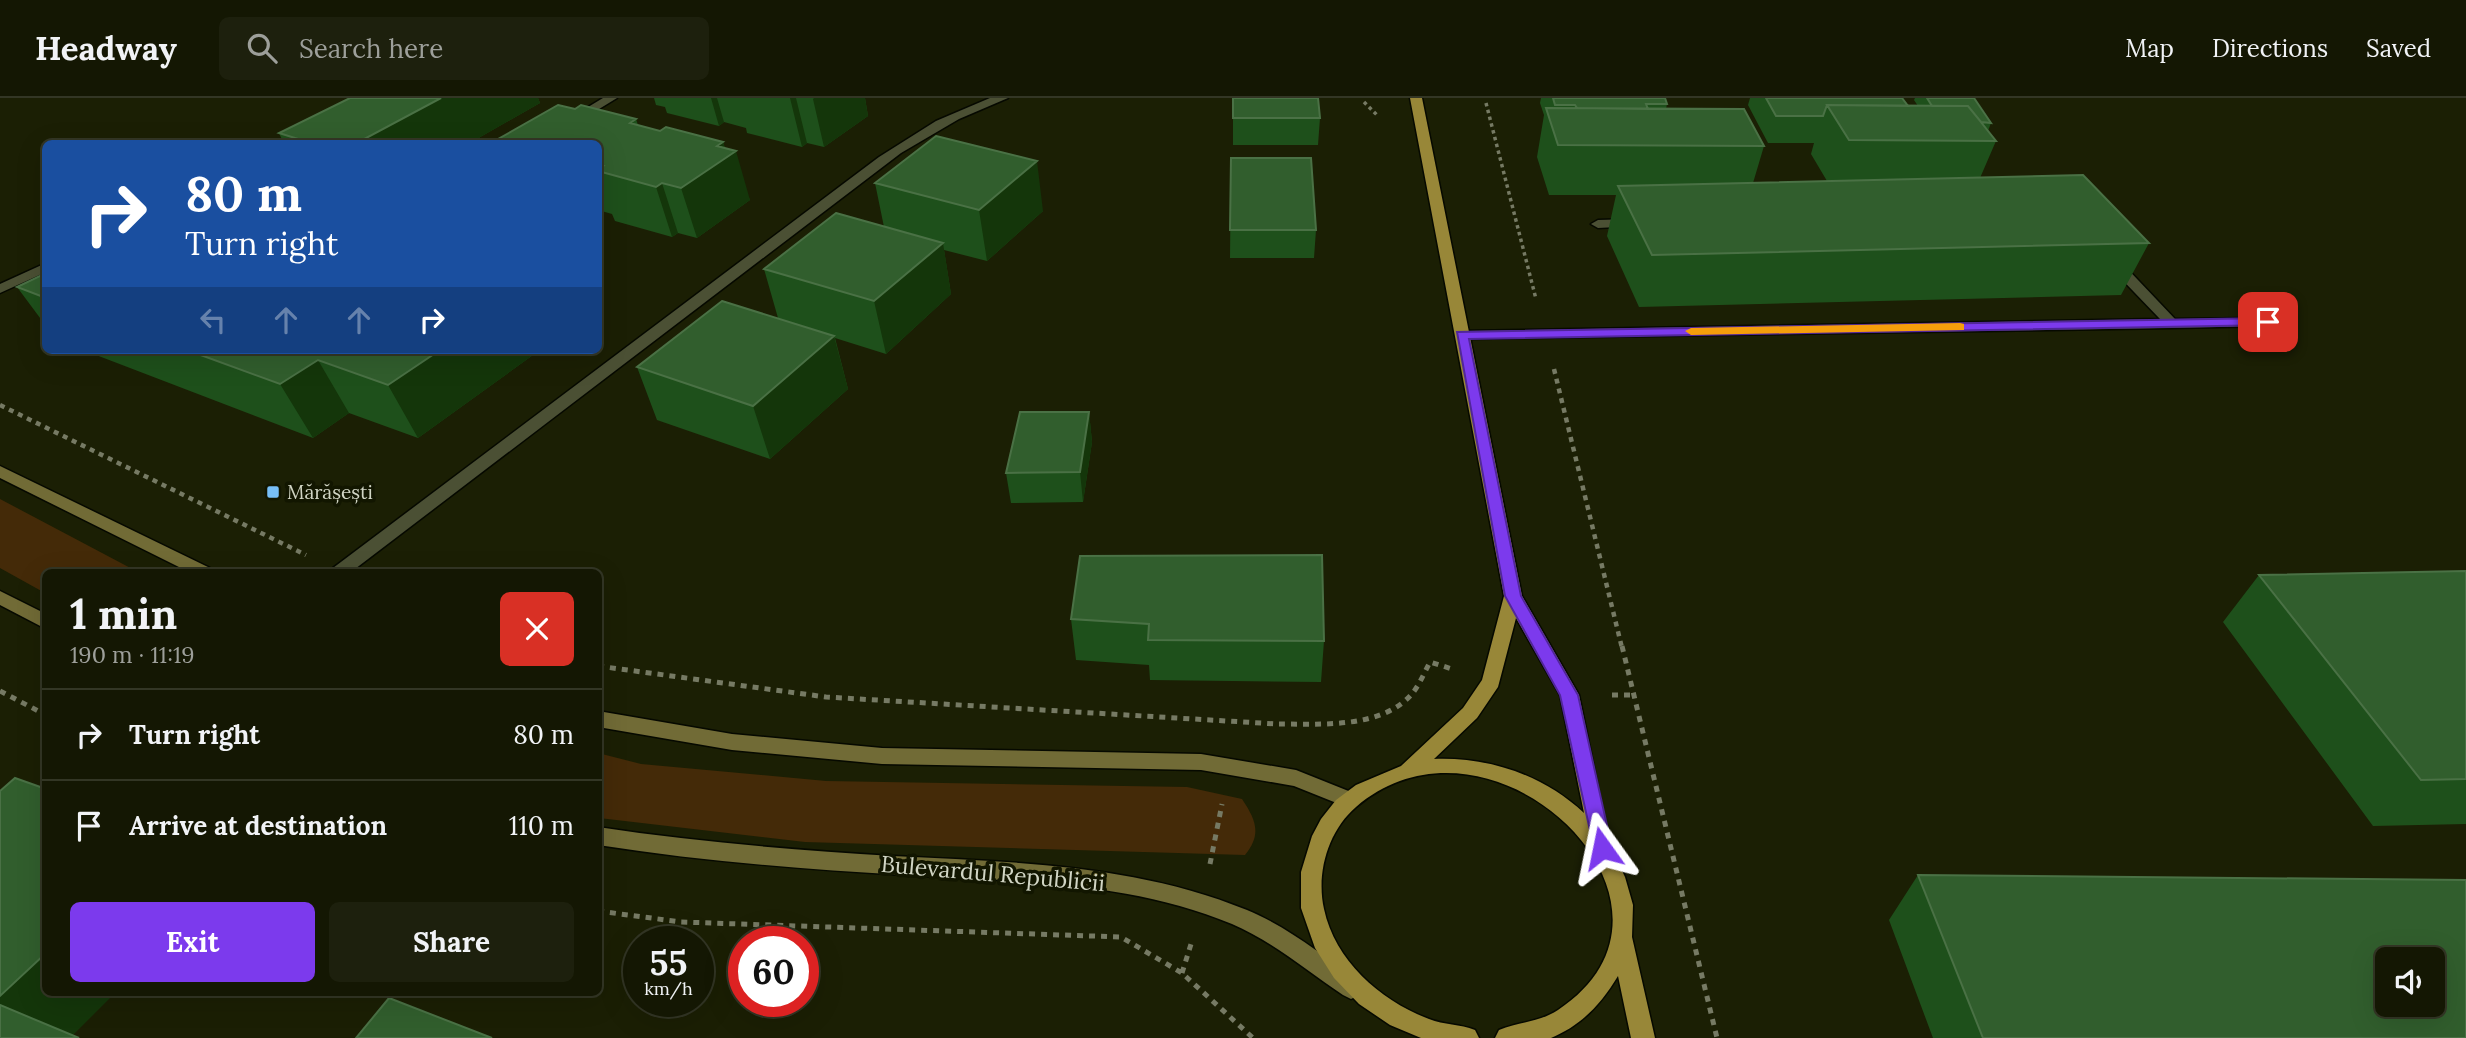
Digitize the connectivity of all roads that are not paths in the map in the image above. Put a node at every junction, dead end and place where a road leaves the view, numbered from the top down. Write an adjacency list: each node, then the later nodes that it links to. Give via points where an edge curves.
1 (584, 98): 4 (street)
2 (1002, 98): 16 (street, via 972,106 928,128 883,160)
3 (1416, 98): 13 (main road)
4 (607, 101): 5 (street)
5 (540, 140)
6 (1640, 223): 7 (street)
7 (1598, 224)
8 (2108, 256): 12 (street)
9 (42, 269): 10 (street)
10 (0, 289)
11 (2268, 322): 12 (street)
12 (2172, 324): 13 (street)
13 (1462, 335): 17 (main road)
14 (0, 471): 15 (street)
15 (198, 569)
16 (344, 569)
17 (1513, 596): 21 (main road, via 1491,681 1470,713); 24 (main road, via 1569,695)
18 (0, 597): 19 (street)
19 (42, 620)
20 (602, 720): 22 (street, via 732,742 882,756 1233,765 1296,778)
21 (1409, 770): 22 (main road, via 1377,782); 24 (main road, via 1451,765 1494,772 1536,788 1573,813)
22 (1349, 800): 26 (main road, via 1327,825 1313,856 1310,892 1316,928 1335,963)
23 (602, 837): 26 (street, Bulevardul Republicii, via 691,852 1126,884 1204,903 1243,918)
24 (1602, 848): 25 (main road, via 1623,901)
25 (1622, 938): 29 (main road, via 1609,976 1582,1008 1544,1030); 30 (main road)
26 (1362, 994): 27 (main road)
27 (1408, 1029): 28 (main road)
28 (1467, 1038)
29 (1507, 1038)
30 (1643, 1038)

